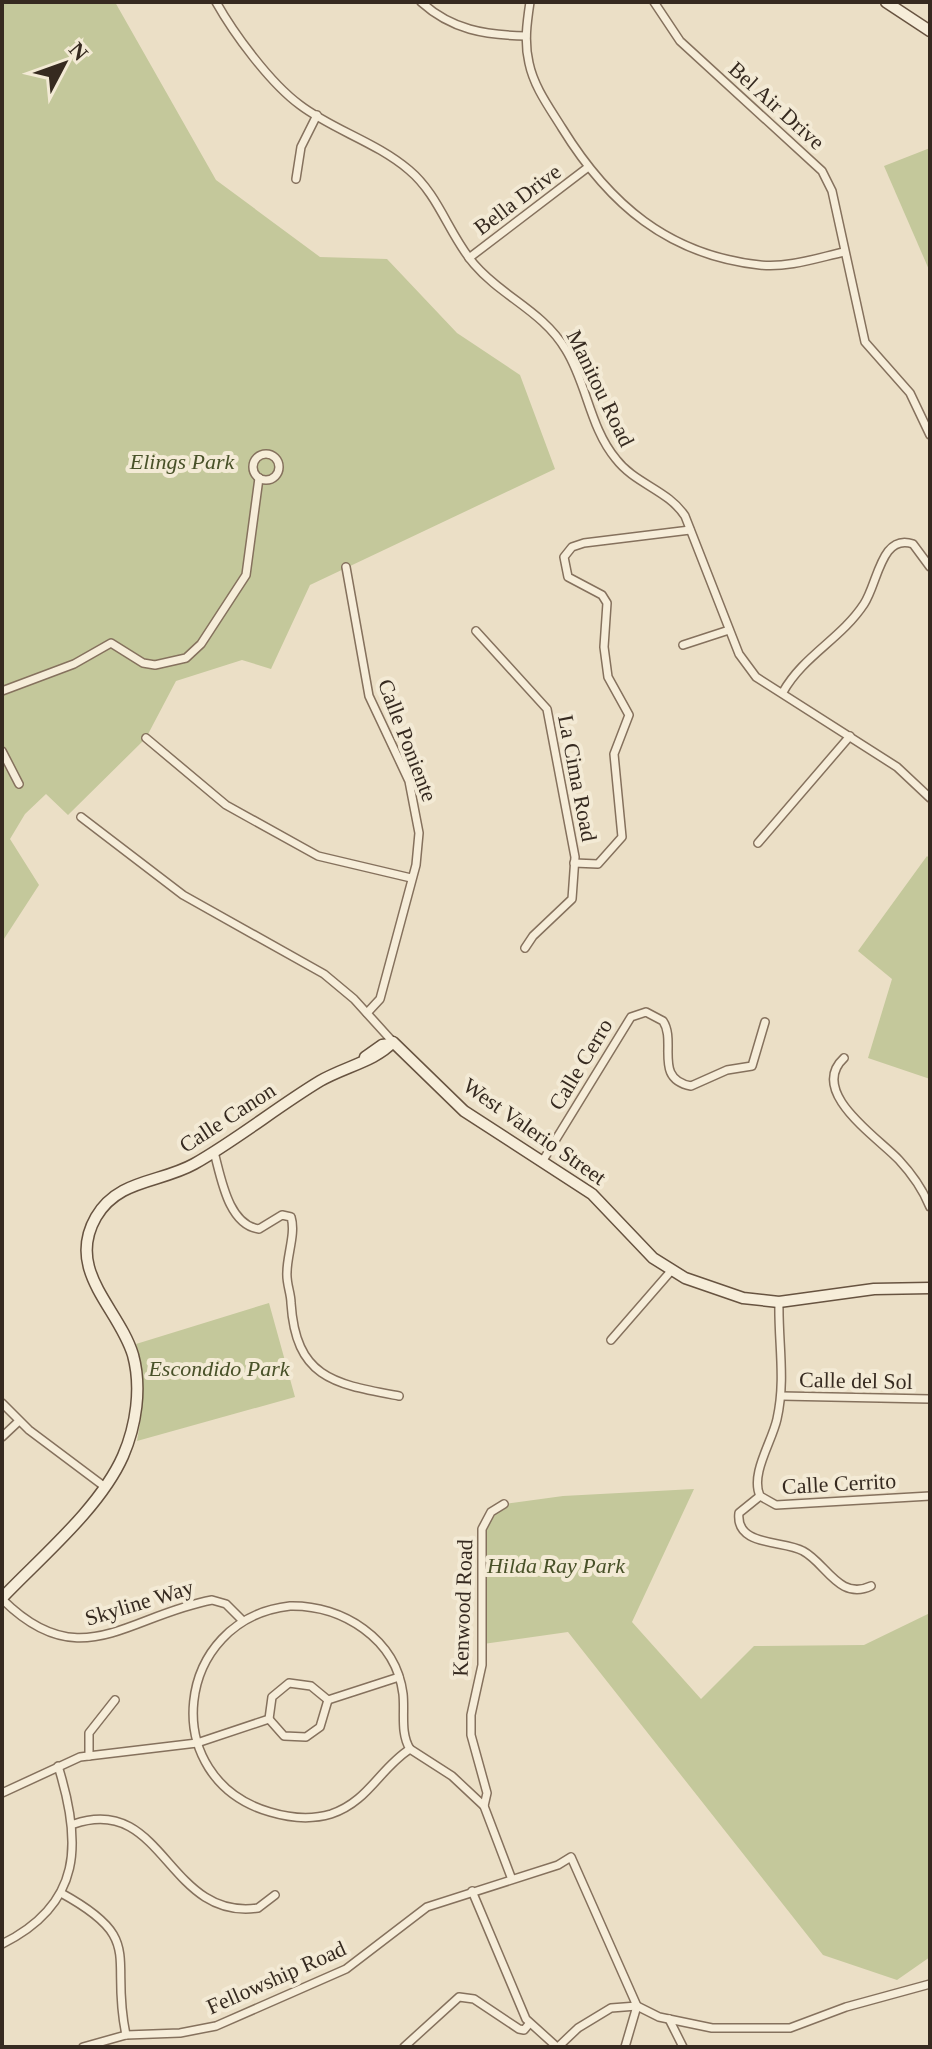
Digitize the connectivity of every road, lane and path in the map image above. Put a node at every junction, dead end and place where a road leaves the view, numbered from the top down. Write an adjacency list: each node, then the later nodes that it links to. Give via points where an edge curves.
1 (216, 2): 8 (street, Manitou Road, via 289,96)
2 (421, 2): 7 (street, via 463,28)
3 (530, 2): 7 (street)
4 (654, 2): 11 (street, Bel Air Drive, via 680,41 822,171 832,191)
5 (886, 2): 6 (street)
6 (930, 31)
7 (526, 36): 9 (street, via 534,79)
8 (317, 115): 10 (street, via 301,147); 12 (street, Manitou Road, via 409,170 430,193)
9 (587, 168): 11 (street, via 633,215 690,247 763,266); 12 (street, Bella Drive)
10 (296, 179)
11 (844, 252): 13 (street, Bel Air Drive, via 865,342 910,393)
12 (469, 258): 15 (street, Manitou Road, via 548,325 574,365 606,447 637,479 672,500)
13 (930, 435)
14 (259, 478): 21 (street, via 246,575 186,658 150,665 111,643 74,664)
15 (690, 530): 18 (street, Manitou Road); 30 (street, La Cima Road, via 584,543 564,557 568,577 607,603 608,677 629,715 614,754 622,837 598,864)
16 (346, 567): 31 (street, Calle Poniente, via 369,696 414,797 419,833)
17 (930, 567): 22 (street, via 913,544 889,547 873,588 852,621 805,662)
18 (729, 630): 20 (street); 22 (street, Manitou Road, via 746,666)
19 (476, 631): 30 (street, La Cima Road, via 547,709)
20 (683, 645)
21 (2, 691)
22 (783, 692): 23 (street, Manitou Road)
23 (850, 736): 27 (street, Manitou Road, via 910,776); 29 (street)
24 (146, 738): 31 (street, via 226,805 318,856)
25 (2, 751): 26 (street)
26 (19, 784)
27 (930, 798)
28 (81, 817): 33 (street, West Valerio Street, via 183,895 324,974)
29 (758, 843)
30 (574, 863): 32 (street, La Cima Road, via 572,899)
31 (411, 878): 33 (street, Calle Poniente, via 380,999)
32 (525, 948)
33 (367, 1013): 35 (street, West Valerio Street)
34 (765, 1022): 38 (street, Calle Cerro, via 752,1066 691,1086 669,1070 669,1034 663,1021 646,1012 631,1017)
35 (392, 1043): 37 (street, Calle Canon, via 376,1056 320,1081); 38 (street, West Valerio Street, via 464,1111)
36 (844, 1058): 39 (street, via 835,1077 838,1097 911,1173)
37 (214, 1152): 44 (street, via 231,1204 247,1226 264,1228 282,1215 293,1221 286,1275 291,1323 306,1357 335,1381); 50 (street, Calle Canon, via 122,1190 105,1204 92,1226 87,1248 91,1280 123,1331 134,1359 137,1389 133,1424)
38 (542, 1162): 40 (street, West Valerio Street, via 592,1194)
39 (930, 1207)
40 (671, 1271): 42 (street, West Valerio Street, via 722,1292); 43 (street)
41 (930, 1288): 42 (street, West Valerio Street, via 874,1289)
42 (779, 1302): 45 (street, Calle Cerrito)
43 (611, 1340)
44 (399, 1396)
45 (781, 1396): 46 (street, Calle del Sol); 51 (street, Calle Cerrito, via 756,1481)
46 (930, 1399)
47 (2, 1403): 48 (street)
48 (19, 1421): 49 (street); 50 (street)
49 (2, 1437)
50 (105, 1487): 55 (street, Calle Canon)
51 (760, 1496): 52 (street, Calle Cerrito, via 776,1505); 54 (street, via 739,1513 746,1533 804,1551 837,1584)
52 (930, 1496)
53 (504, 1504): 66 (street, Kenwood Road, via 488,1516 482,1535 482,1665 471,1735 487,1793)
54 (871, 1586)
55 (2, 1599): 56 (street, Skyline Way, via 29,1624 73,1639 96,1637 212,1600 226,1604)
56 (243, 1621): 57 (street, via 290,1606 333,1611 371,1635); 61 (street, via 219,1640 199,1674 192,1706)
57 (399, 1677): 59 (street); 62 (street)
58 (115, 1700): 63 (street, via 89,1733)
59 (328, 1700): 60 (street, via 311,1686 289,1683 272,1697); 60 (street, via 320,1727 306,1737 284,1736)
60 (269, 1719): 61 (street)
61 (197, 1743): 62 (street, via 216,1776 236,1795 264,1810 307,1818 352,1804); 63 (street)
62 (410, 1749): 66 (street)
63 (89, 1756): 64 (street)
64 (58, 1766): 65 (street); 67 (street)
65 (2, 1793)
66 (484, 1806): 68 (street, Kenwood Road)
67 (74, 1824): 70 (street, via 73,1860); 71 (street, via 107,1820 128,1826 157,1848 194,1892 221,1907 258,1908)
68 (511, 1877): 69 (street, Fellowship Road); 74 (street, via 571,1857)
69 (472, 1891): 76 (street); 77 (street, Fellowship Road, via 409,1918 359,1961 311,1987 207,2029)
70 (61, 1893): 72 (street, via 36,1923); 77 (street, via 97,1913 113,1931)
71 (275, 1895)
72 (2, 1944)
73 (930, 1984): 75 (street, via 790,2028 712,2028)
74 (637, 2006): 75 (street); 80 (street, via 611,2008); 81 (street)
75 (669, 2019): 82 (street)
76 (529, 2024): 79 (street, via 519,2029 474,1999 459,1997); 80 (street)
77 (126, 2035): 78 (street, Fellowship Road)
78 (83, 2047)
79 (404, 2047)
80 (557, 2047)
81 (625, 2047)
82 (683, 2047)

